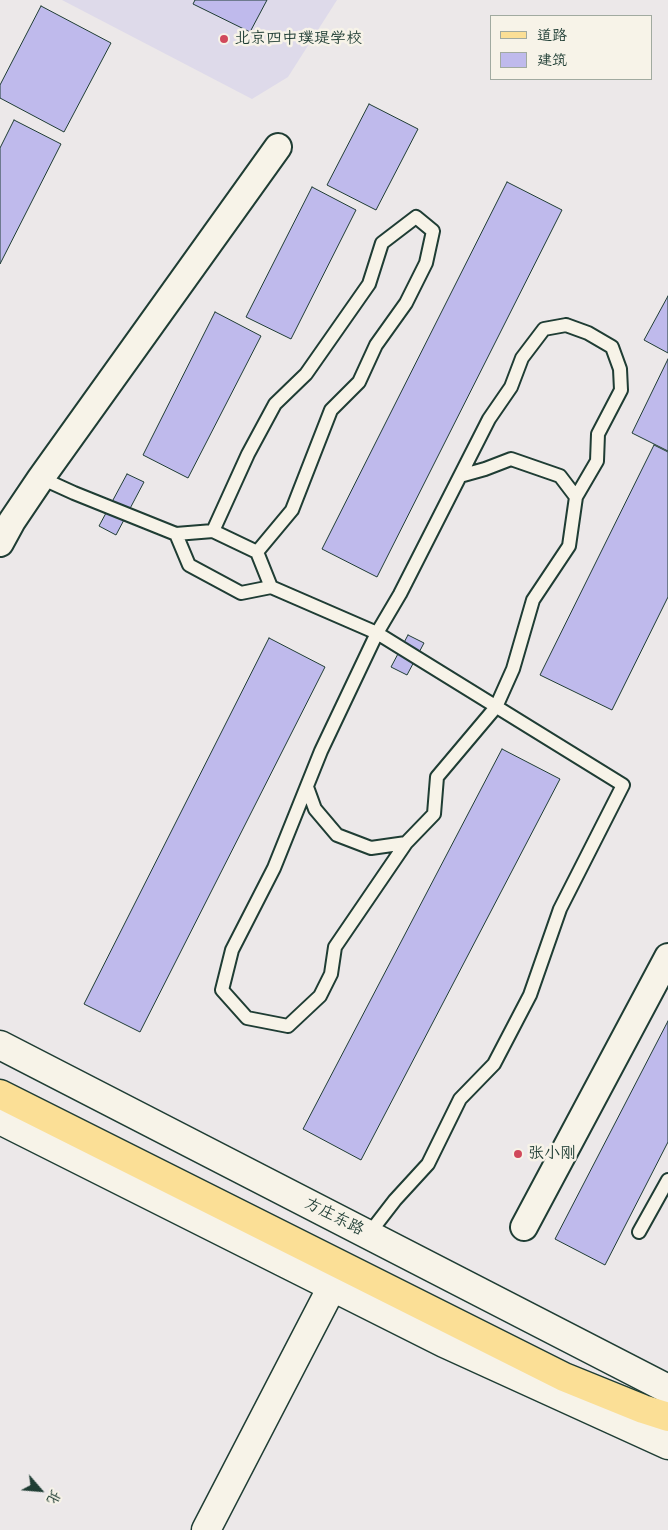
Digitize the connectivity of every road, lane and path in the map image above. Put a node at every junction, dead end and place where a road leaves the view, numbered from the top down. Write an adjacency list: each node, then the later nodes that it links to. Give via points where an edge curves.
1 (278, 147): 3 (street)
2 (460, 476): 4 (lane, via 511,459 560,476); 4 (lane, via 489,419 511,387 522,358 544,329 566,325 612,347 620,369 621,390 598,434 597,461); 10 (lane)
3 (41, 478): 6 (lane); 7 (street)
4 (576, 497): 11 (lane, via 569,546 533,600 513,669)
5 (213, 531): 6 (lane); 8 (lane); 8 (lane, via 248,454 276,404 306,374 369,284 382,243 416,218 433,231 426,263 406,303 376,345 359,382 331,410 292,510)
6 (176, 534): 9 (lane, via 189,565 241,593)
7 (0, 543)
8 (257, 552): 9 (lane)
9 (271, 587): 10 (lane)
10 (377, 633): 11 (lane); 12 (lane)
11 (496, 707): 13 (lane, via 437,777 434,814); 21 (lane, via 622,785 560,909 530,994 494,1064 460,1099 428,1164)
12 (307, 787): 13 (lane, via 314,809 337,835 371,848); 13 (lane, via 274,868 232,950 222,990 247,1018 288,1026 320,996 332,974 336,948)
13 (406, 843)
14 (668, 958): 19 (street)
15 (0, 1045): 21 (main road, 方庄东路)
16 (0, 1094): 24 (main road, via 564,1377)
17 (0, 1120): 22 (main road)
18 (668, 1180): 20 (lane)
19 (524, 1228)
20 (639, 1232)
21 (368, 1235): 23 (main road, 方庄东路)
22 (332, 1287): 25 (main road, via 444,1343); 26 (main road)
23 (668, 1389)
24 (668, 1417)
25 (668, 1445)
26 (206, 1530)

